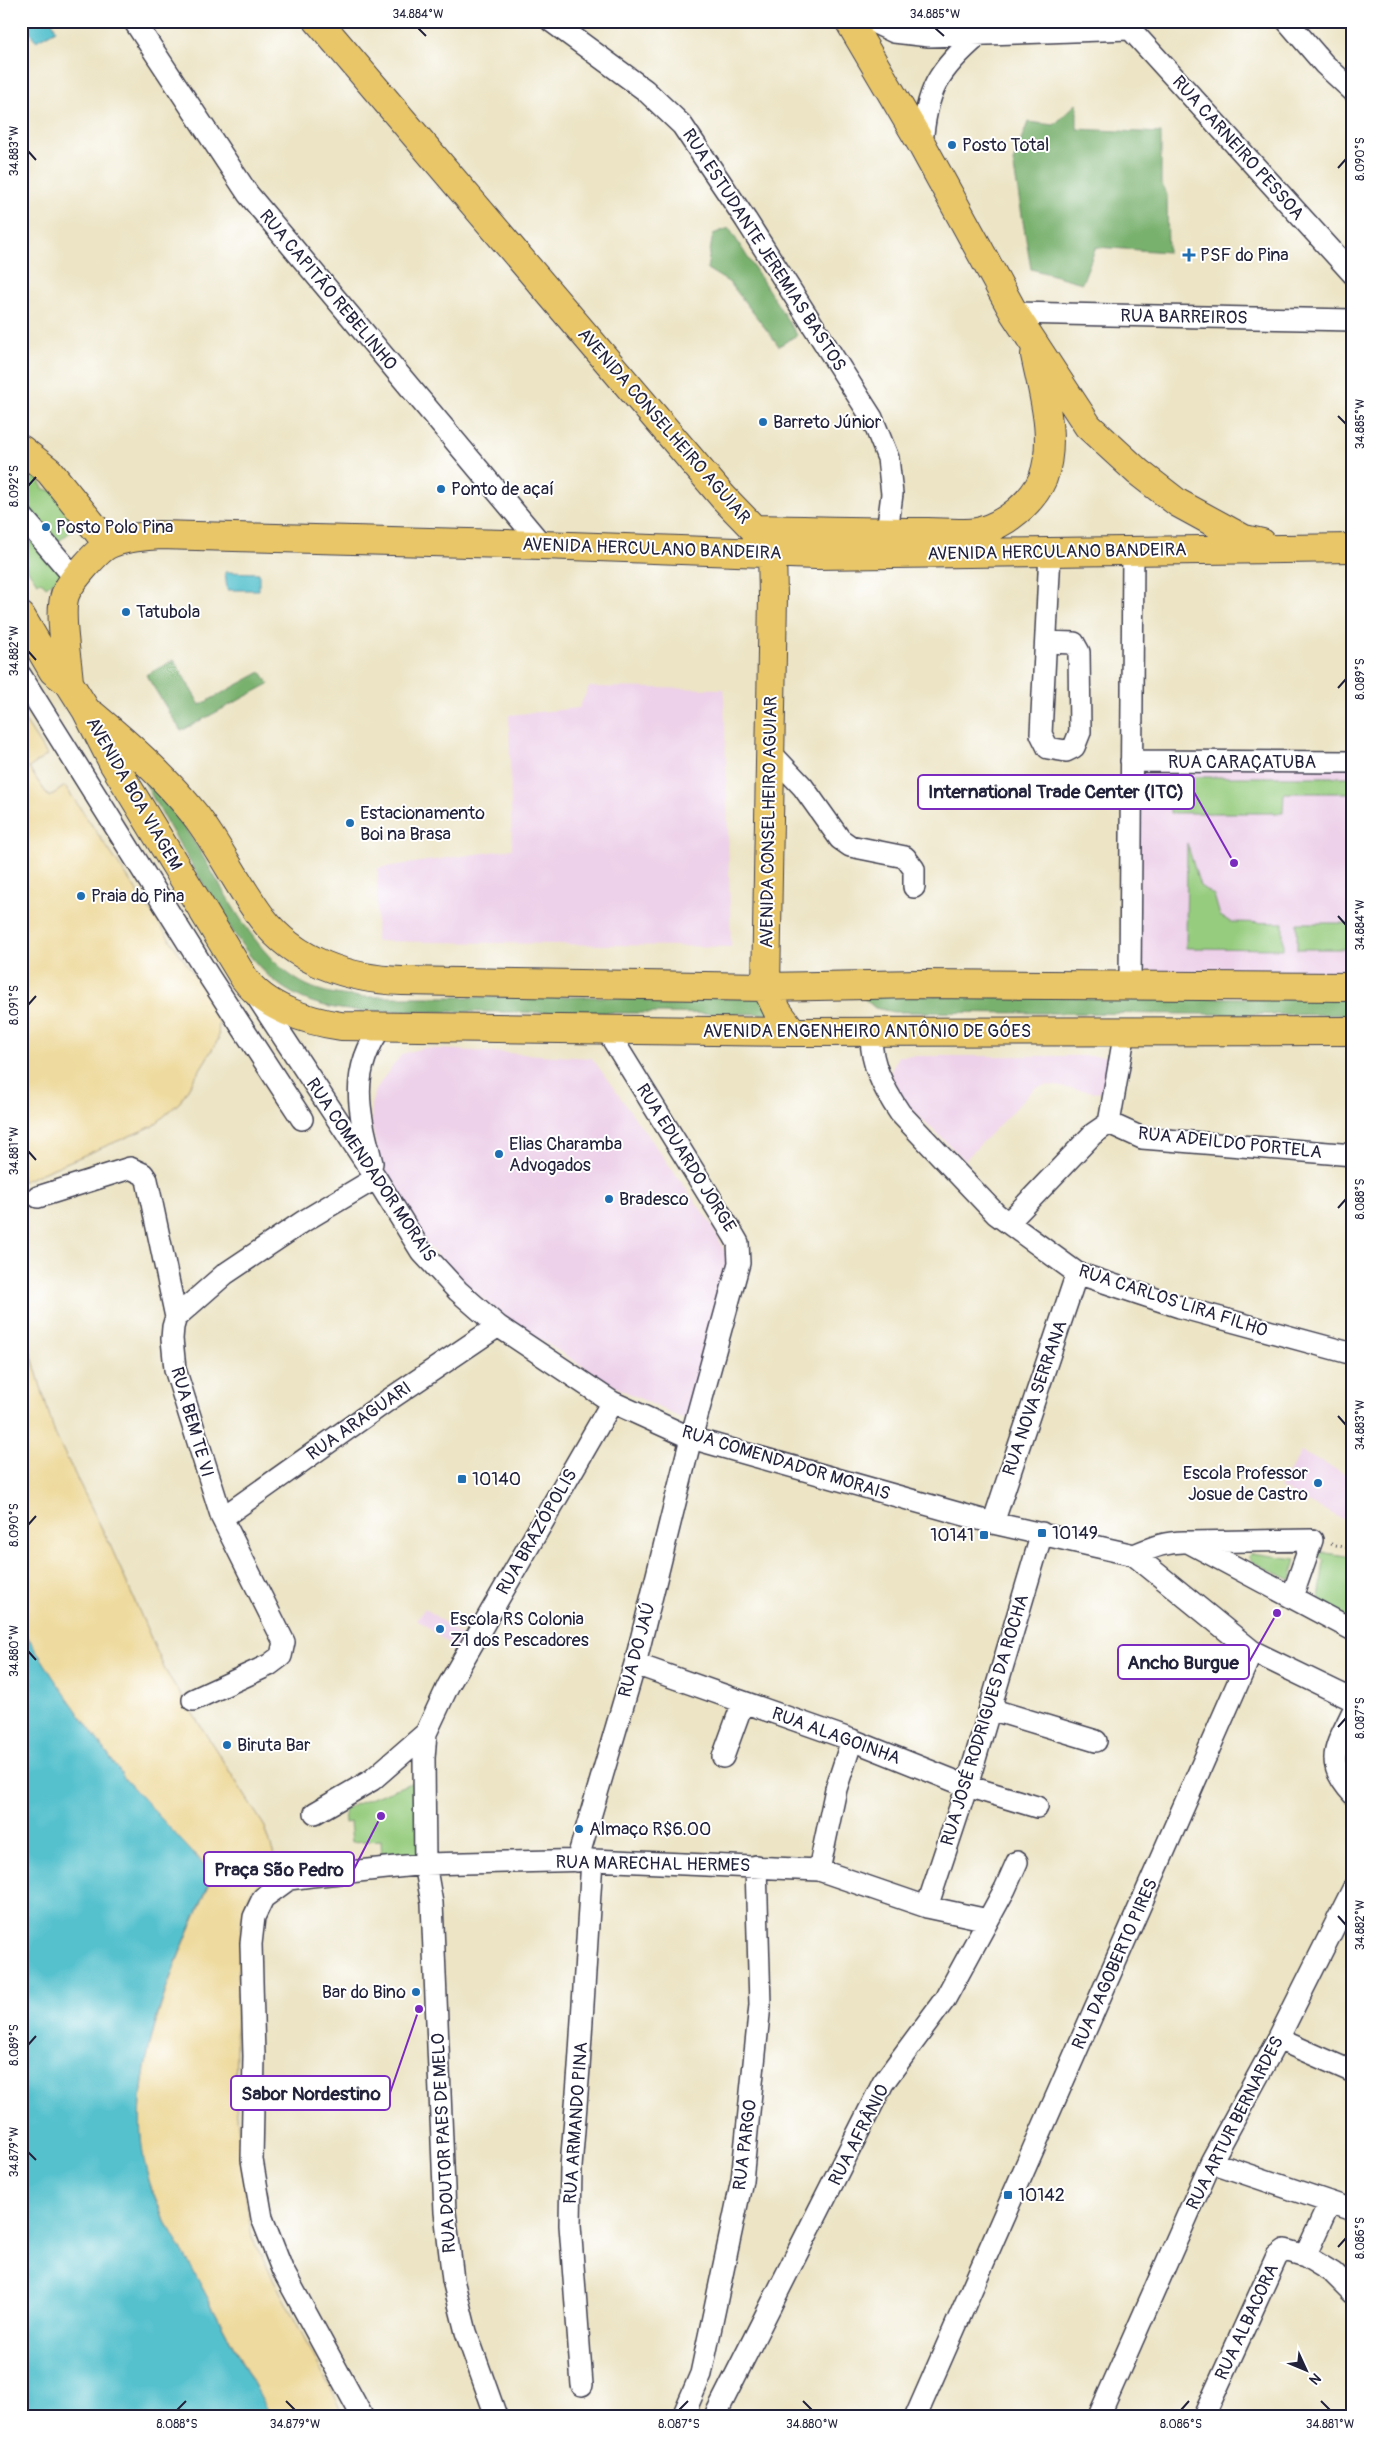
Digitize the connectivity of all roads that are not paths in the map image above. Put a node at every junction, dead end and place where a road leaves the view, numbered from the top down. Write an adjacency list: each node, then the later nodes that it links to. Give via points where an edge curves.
1 (134, 21): 20 (street, RUA CAPITÃO REBELINHO, via 248,194)
2 (318, 21): 17 (main road, AVENIDA CONSELHEIRO AGUIAR, via 722,497)
3 (551, 21): 18 (street, RUA ESTUDANTE JEREMIAS BASTOS, via 645,90 682,125 735,204 872,418 888,458 892,494)
4 (849, 21): 10 (main road)
5 (871, 21): 8 (street, via 905,34)
6 (1288, 21): 9 (street, via 1324,64)
7 (1127, 25): 8 (street); 11 (street, RUA CARNEIRO PESSOA)
8 (979, 35): 10 (street, via 952,58 932,88 924,117)
9 (1353, 91)
10 (922, 145): 12 (main road)
11 (1353, 274)
12 (1014, 313): 13 (street, RUA BARREIROS); 14 (main road)
13 (1353, 320)
14 (1032, 342): 18 (main road, AVENIDA HERCULANO BANDEIRA, via 1047,415 1049,451 1042,479 1027,502 1006,520 980,531); 22 (main road, via 1088,426 1138,472 1178,503 1210,522 1244,539)
15 (21, 449): 19 (main road, via 49,471)
16 (21, 515): 26 (street)
17 (754, 529): 18 (main road, AVENIDA HERCULANO BANDEIRA); 24 (main road, AVENIDA CONSELHEIRO AGUIAR)
18 (887, 532)
19 (108, 544): 20 (main road, AVENIDA HERCULANO BANDEIRA, via 159,535); 26 (main road)
20 (542, 545): 24 (main road, AVENIDA HERCULANO BANDEIRA)
21 (1353, 548): 22 (main road, AVENIDA HERCULANO BANDEIRA)
22 (1286, 549): 23 (main road, AVENIDA HERCULANO BANDEIRA)
23 (1133, 551): 25 (main road, AVENIDA HERCULANO BANDEIRA); 33 (street)
24 (772, 554): 25 (main road, AVENIDA HERCULANO BANDEIRA); 32 (main road, AVENIDA CONSELHEIRO AGUIAR)
25 (1050, 564): 28 (street)
26 (75, 578): 30 (main road, via 64,596)
27 (21, 616): 30 (main road, AVENIDA BOA VIAGEM, via 53,670)
28 (1046, 642): 28 (street, via 1041,734 1048,748 1066,751 1074,747 1080,732 1079,652 1074,643)
29 (21, 676): 46 (street)
30 (69, 683): 31 (main road, AVENIDA BOA VIAGEM)
31 (86, 710): 36 (main road, AVENIDA BOA VIAGEM, via 113,763); 38 (main road, AVENIDA BOA VIAGEM, via 149,764 196,816 262,918 291,947 310,960 366,978 402,981)
32 (770, 752): 35 (street, via 803,787 840,839 850,846 905,857 914,869); 38 (main road, AVENIDA CONSELHEIRO AGUIAR)
33 (1130, 761): 34 (street, RUA CARAÇATUBA); 37 (street)
34 (1353, 762)
35 (914, 887)
36 (247, 982): 40 (main road, AVENIDA BOA VIAGEM, via 269,1000 299,1017 341,1026); 49 (street, RUA COMENDADOR MORAIS)
37 (1130, 985): 38 (main road); 39 (main road)
38 (766, 987): 44 (main road, AVENIDA CONSELHEIRO AGUIAR)
39 (1353, 987)
40 (382, 1026): 41 (main road, AVENIDA ENGENHEIRO ANTÔNIO DE GÓES); 49 (street, via 368,1047 358,1087 363,1128)
41 (606, 1029): 44 (main road, AVENIDA ENGENHEIRO ANTÔNIO DE GÓES); 57 (street, RUA EDUARDO JORGE, via 738,1243 739,1264 735,1284)
42 (1125, 1031): 43 (main road, AVENIDA ENGENHEIRO ANTÔNIO DE GÓES); 45 (main road, AVENIDA ENGENHEIRO ANTÔNIO DE GÓES); 47 (street)
43 (1353, 1031)
44 (793, 1032): 45 (main road, AVENIDA ENGENHEIRO ANTÔNIO DE GÓES)
45 (872, 1032): 51 (street, RUA CARLOS LIRA FILHO, via 870,1044 874,1061 900,1113 996,1214)
46 (302, 1119)
47 (1109, 1123): 48 (street, RUA ADEILDO PORTELA, via 1142,1138); 51 (street, via 1093,1134)
48 (1353, 1155)
49 (376, 1178): 53 (street, via 225,1274); 54 (street, RUA COMENDADOR MORAIS, via 422,1251 458,1291)
50 (38, 1197): 53 (street, via 130,1168 143,1174 147,1180)
51 (1009, 1222): 52 (street, RUA CARLOS LIRA FILHO)
52 (1077, 1273): 55 (street, RUA CARLOS LIRA FILHO, via 1180,1307); 59 (street, RUA NOVA SERRANA)
53 (176, 1317): 58 (street, RUA BEM TE VI, via 172,1339 176,1369)
54 (498, 1326): 56 (street, RUA COMENDADOR MORAIS); 58 (street, RUA ARAGUARI)
55 (1353, 1354)
56 (612, 1402): 57 (street, RUA COMENDADOR MORAIS); 72 (street, RUA BRAZÓPOLIS, via 448,1686)
57 (691, 1438): 59 (street, RUA COMENDADOR MORAIS); 66 (street, RUA DO JAÚ)
58 (222, 1518): 67 (street, RUA BEM TE VI, via 281,1634 284,1649 281,1656 268,1665)
59 (993, 1523): 60 (street, RUA COMENDADOR MORAIS)
60 (1042, 1534): 62 (street, RUA COMENDADOR MORAIS); 70 (street, RUA JOSÉ RODRIGUES DA ROCHA)
61 (1188, 1542): 62 (street, via 1173,1541); 63 (street); 63 (street, via 1312,1540)
62 (1134, 1555): 65 (street)
63 (1292, 1597): 64 (street)
64 (1353, 1630)
65 (1252, 1651): 68 (street); 100 (street, RUA DAGOBERTO PIRES)
66 (635, 1664): 69 (street, RUA ALAGOINHA); 80 (street, RUA DO JAÚ)
67 (193, 1700)
68 (1353, 1700)
69 (743, 1702): 73 (street, RUA ALAGOINHA); 75 (street)
70 (990, 1709): 74 (street); 76 (street, RUA JOSÉ RODRIGUES DA ROCHA)
71 (1353, 1711): 77 (street, via 1335,1750 1334,1763 1338,1777)
72 (426, 1733): 79 (street, via 372,1780); 82 (street, RUA BRAZÓPOLIS)
73 (852, 1740): 76 (street, RUA ALAGOINHA); 84 (street, via 836,1789)
74 (1096, 1741)
75 (724, 1757)
76 (967, 1786): 78 (street, RUA ALAGOINHA); 86 (street, RUA JOSÉ RODRIGUES DA ROCHA)
77 (1353, 1794)
78 (1037, 1807)
79 (316, 1813)
80 (585, 1860): 82 (street, RUA MARECHAL HERMES); 83 (street, RUA MARECHAL HERMES); 95 (street, RUA ARMANDO PINA, via 579,2068 570,2167 570,2226)
81 (1017, 1862): 87 (street, RUA AFRÂNIO)
82 (425, 1864): 96 (street, RUA MARECHAL HERMES, via 289,1879 263,1898 254,1917 251,1944 252,2160 262,2218 282,2270); 97 (street, RUA DOUTOR PAES DE MELO, via 432,1903 445,2212 453,2280 463,2324)
83 (756, 1866): 84 (street, RUA MARECHAL HERMES); 98 (street, RUA PARGO, via 760,2005 742,2180 701,2374)
84 (819, 1870): 86 (street, RUA MARECHAL HERMES)
85 (1353, 1889): 88 (street, RUA ARTUR BERNARDES)
86 (927, 1907): 87 (street, RUA MARECHAL HERMES)
87 (988, 1920): 99 (street, RUA AFRÂNIO, via 945,1999 883,2083)
88 (1278, 2039): 89 (street); 90 (street, RUA ARTUR BERNARDES)
89 (1353, 2072)
90 (1211, 2162): 91 (street); 101 (street, RUA ARTUR BERNARDES)
91 (1330, 2202): 92 (street); 93 (street, RUA ALBACORA)
92 (1353, 2210)
93 (1305, 2256): 94 (street, via 1333,2273); 102 (street, RUA ALBACORA, via 1285,2250 1277,2256)
94 (1353, 2293)
95 (582, 2385)
96 (362, 2416)
97 (496, 2416)
98 (683, 2416)
99 (715, 2416)
100 (916, 2416)
101 (1100, 2416)
102 (1204, 2416)

